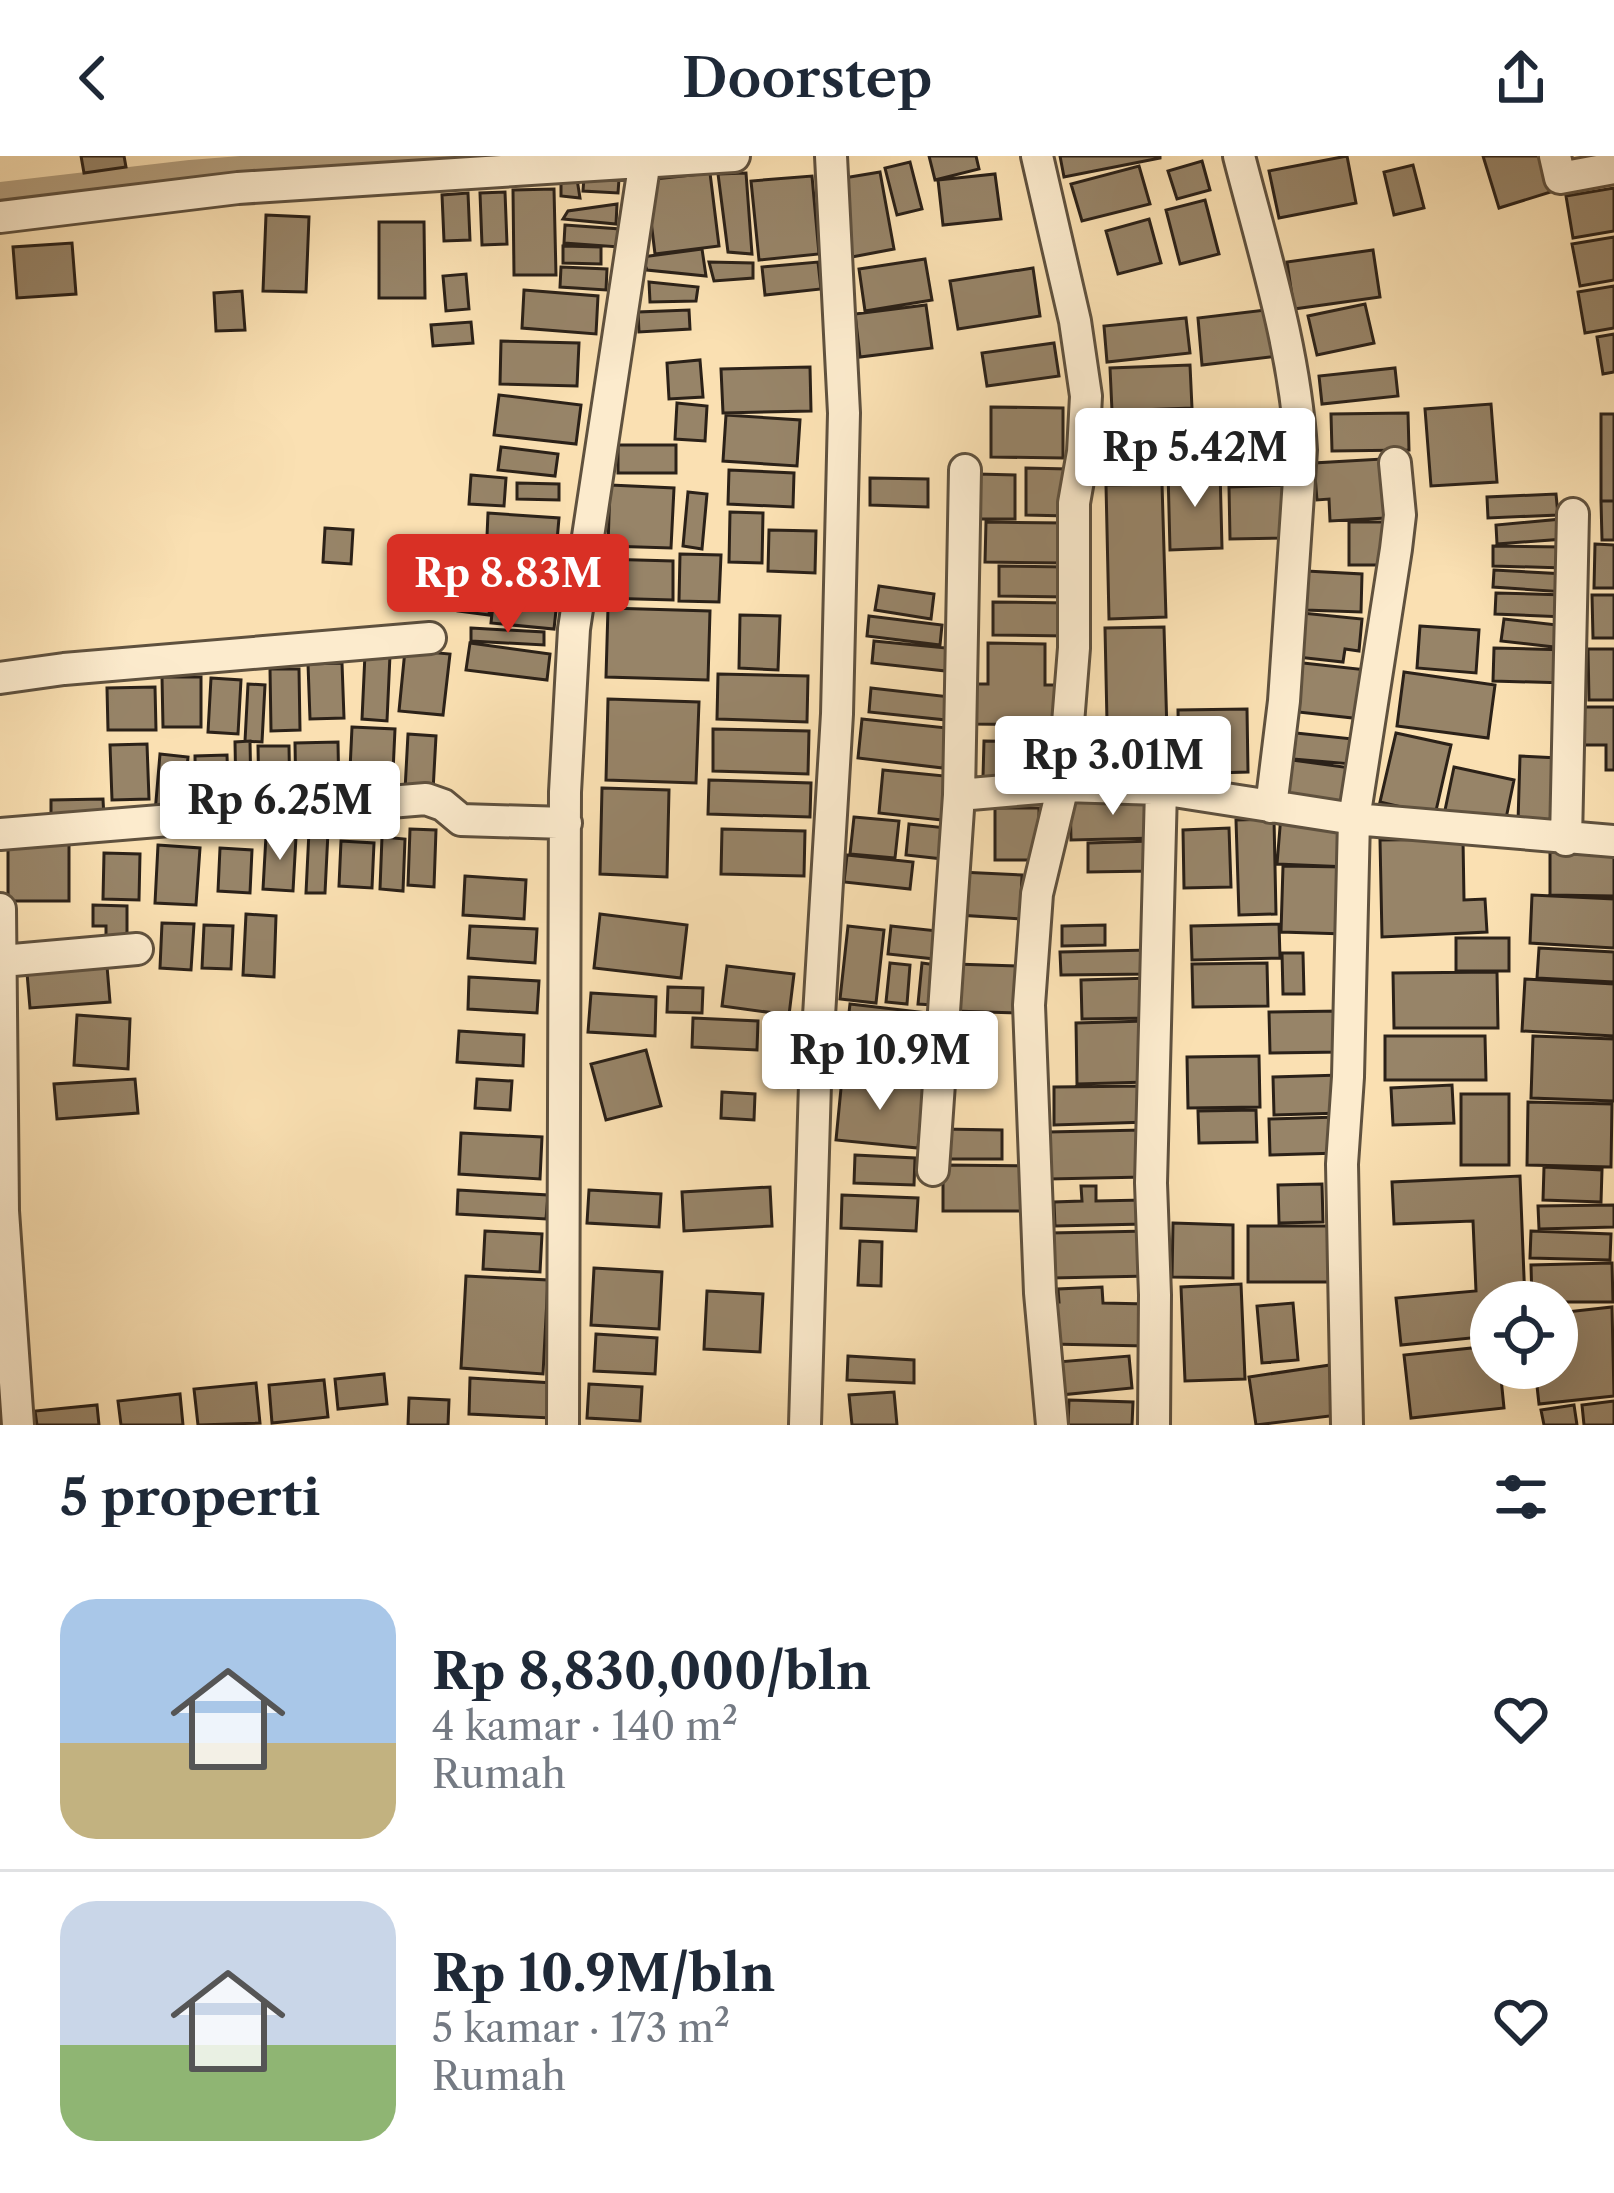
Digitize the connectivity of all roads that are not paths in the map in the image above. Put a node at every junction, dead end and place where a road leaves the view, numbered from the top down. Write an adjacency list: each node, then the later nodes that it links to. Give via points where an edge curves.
1 (734, 156): 6 (street)
2 (831, 156): 32 (street, via 844,413)
3 (1037, 156): 14 (street, via 1086,396)
4 (1239, 156): 17 (street, via 1280,310 1301,450)
5 (1555, 156): 7 (street, via 1560,178)
6 (644, 160): 8 (street, via 238,188); 19 (street, via 574,629)
7 (1614, 168)
8 (0, 217)
9 (1395, 463): 18 (street, via 1396,549)
10 (964, 470): 16 (street)
11 (1574, 514): 21 (street)
12 (430, 638): 13 (street)
13 (0, 678)
14 (1063, 786): 15 (street); 16 (street); 33 (street, via 1037,893 1029,1005)
15 (1161, 789): 17 (street); 34 (street)
16 (959, 795): 27 (street)
17 (1271, 807): 18 (street)
18 (1354, 819): 21 (street); 35 (street, via 1342,1164)
19 (566, 824): 20 (street, via 461,820 426,799); 31 (street)
20 (0, 834)
21 (1566, 840): 22 (street)
22 (1614, 841)
23 (0, 910): 25 (street)
24 (137, 949): 25 (street)
25 (2, 961): 26 (street)
26 (2, 1025): 28 (street)
27 (933, 1170)
28 (2, 1211): 29 (street)
29 (8, 1389): 30 (street)
30 (18, 1425)
31 (563, 1425)
32 (805, 1425)
33 (1052, 1425)
34 (1154, 1425)
35 (1347, 1425)

